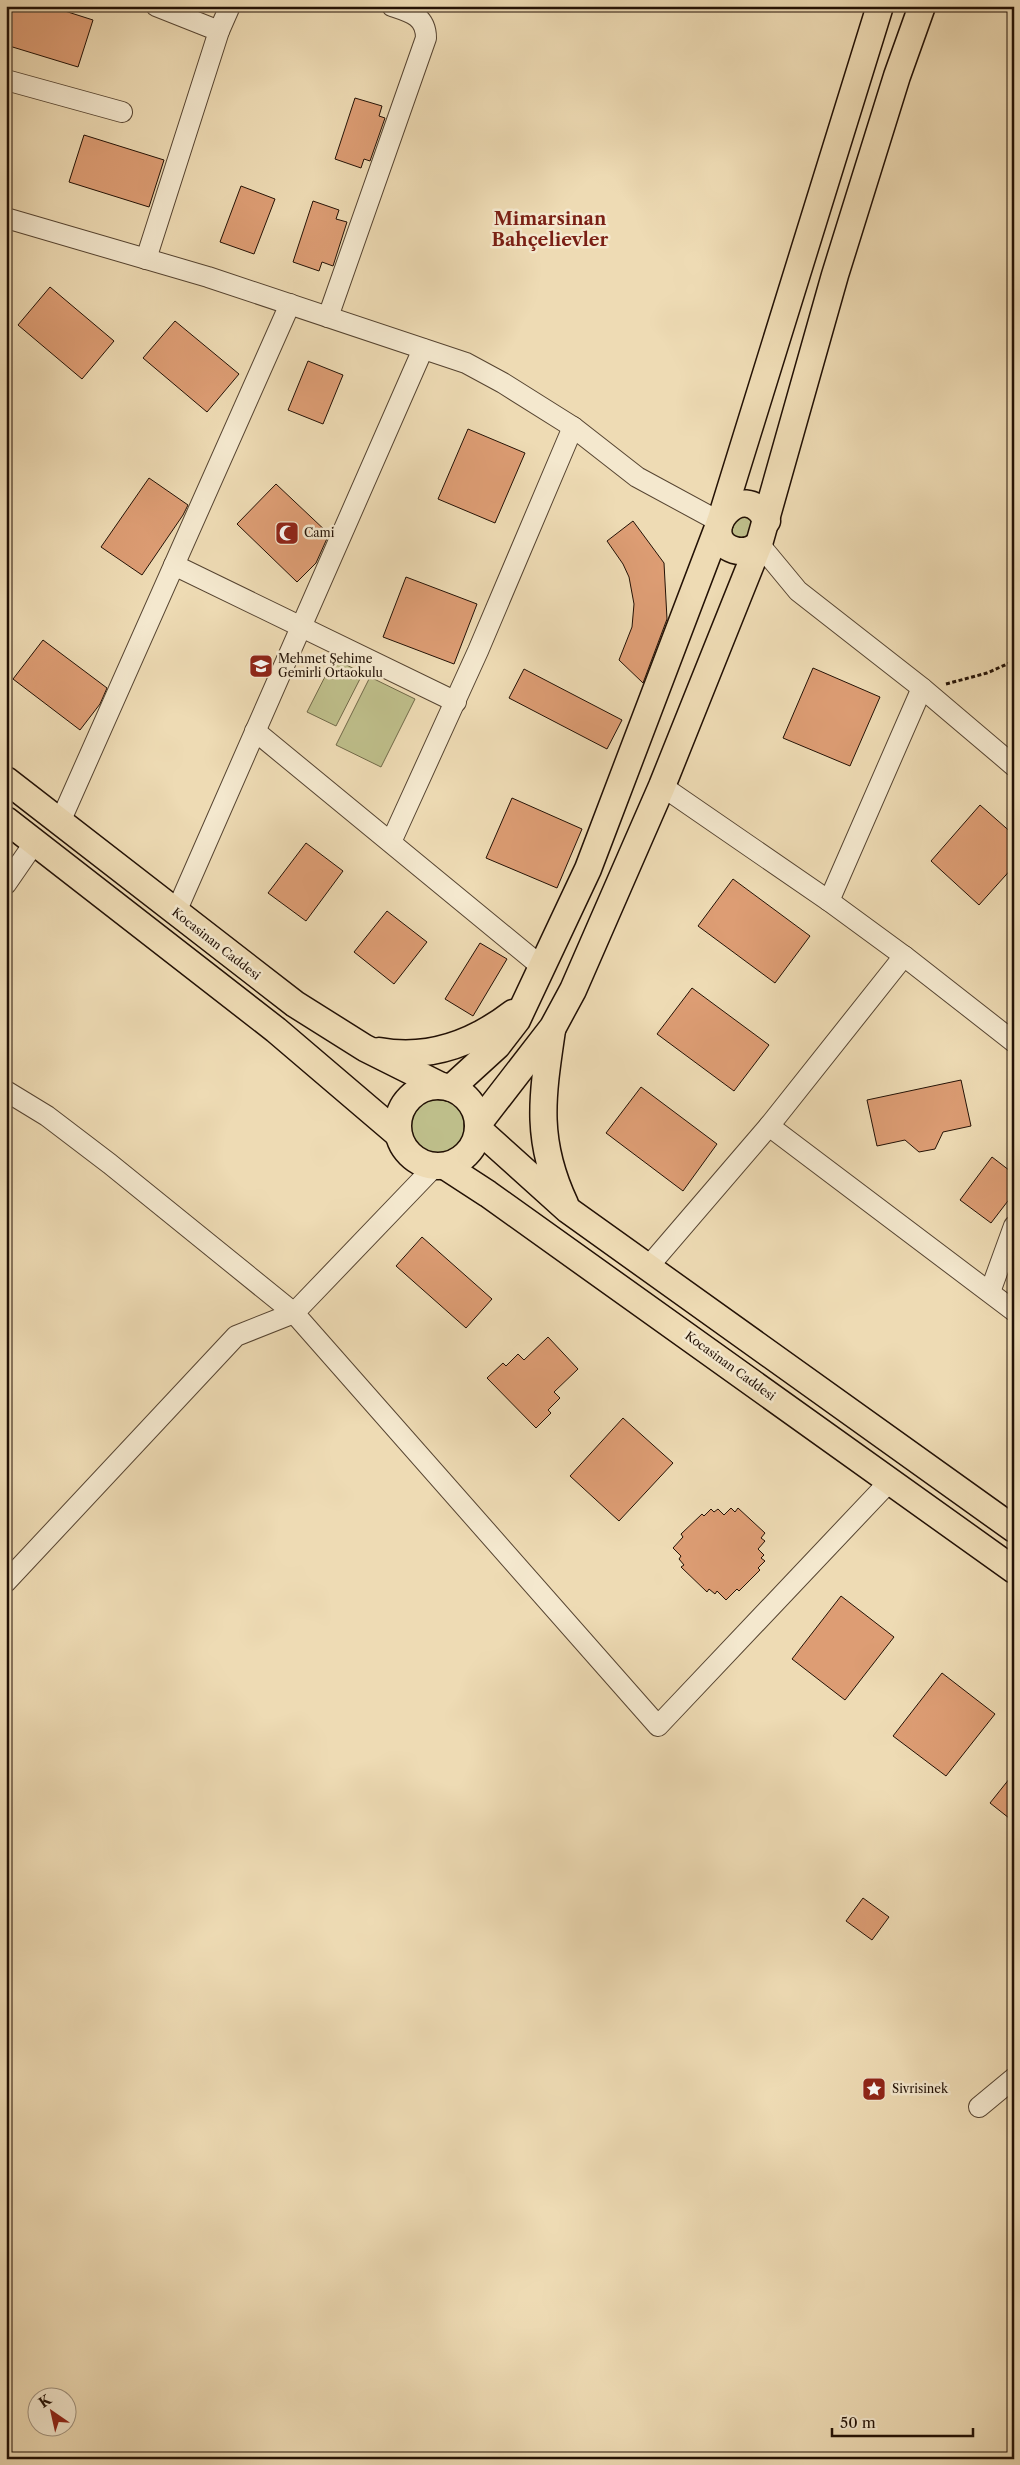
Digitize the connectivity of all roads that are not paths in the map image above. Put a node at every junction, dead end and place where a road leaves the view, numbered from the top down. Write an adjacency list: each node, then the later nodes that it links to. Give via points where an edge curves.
1 (156, 6): 6 (street)
2 (230, 6): 6 (street)
3 (392, 6): 12 (street, via 418,17 426,38)
4 (880, 6): 15 (main road)
5 (922, 6): 16 (main road, via 835,275)
6 (219, 31): 10 (street)
7 (6, 80): 8 (street)
8 (122, 112)
9 (6, 218): 10 (street)
10 (146, 259): 11 (street)
11 (290, 304): 12 (street); 17 (street)
12 (328, 317): 13 (street)
13 (423, 349): 14 (street, via 466,363); 18 (street)
14 (573, 427): 15 (street, via 637,477); 20 (street)
15 (720, 522): 16 (main road, via 728,509 743,504 758,508); 16 (main road, via 720,537 730,549 746,552); 33 (main road, via 588,869)
16 (763, 533): 19 (street, via 798,591); 24 (main road)
17 (174, 565): 18 (street); 26 (street)
18 (301, 627): 20 (street); 21 (street)
19 (922, 688): 22 (street); 30 (street)
20 (456, 702): 28 (street)
21 (255, 731): 28 (street); 31 (street)
22 (1014, 766)
23 (6, 780): 26 (main road, Kocasinan Caddesi)
24 (662, 786): 30 (street); 35 (main road, via 573,990)
25 (6, 820): 27 (main road)
26 (60, 822): 31 (main road, Kocasinan Caddesi)
27 (35, 842): 29 (street); 42 (main road, via 276,1030)
28 (391, 842): 33 (street)
29 (6, 884)
30 (829, 901): 32 (street)
31 (176, 912): 37 (main road, Kocasinan Caddesi, via 295,1004)
32 (904, 956): 36 (street); 41 (street)
33 (542, 967): 34 (main road)
34 (528, 998): 37 (main road, via 495,1026 447,1049 398,1054); 38 (main road, via 508,1034)
35 (553, 1027): 40 (main road); 44 (main road, via 542,1096 544,1134 552,1172)
36 (1014, 1042)
37 (365, 1048): 38 (main road, Kocasinan Caddesi)
38 (446, 1087): 40 (main road, via 468,1099 474,1108); 42 (main road, via 425,1088 411,1095 400,1113)
39 (6, 1090): 49 (street, via 47,1116 110,1164)
40 (478, 1126): 43 (main road, via 471,1149 455,1162); 44 (main road)
41 (770, 1126): 46 (street); 47 (street)
42 (398, 1134): 43 (main road, via 401,1144 411,1156 424,1164)
43 (440, 1166): 49 (street); 50 (main road, Kocasinan Caddesi, via 488,1194)
44 (568, 1210): 46 (main road)
45 (1014, 1226): 47 (street)
46 (648, 1267): 51 (main road)
47 (990, 1292): 48 (street)
48 (1014, 1311)
49 (294, 1313): 50 (street, via 658,1726); 53 (street, via 236,1336)
50 (890, 1481): 52 (main road, Kocasinan Caddesi)
51 (1014, 1529)
52 (1014, 1570)
53 (6, 1582)
54 (1014, 2078): 55 (street)
55 (979, 2107)

